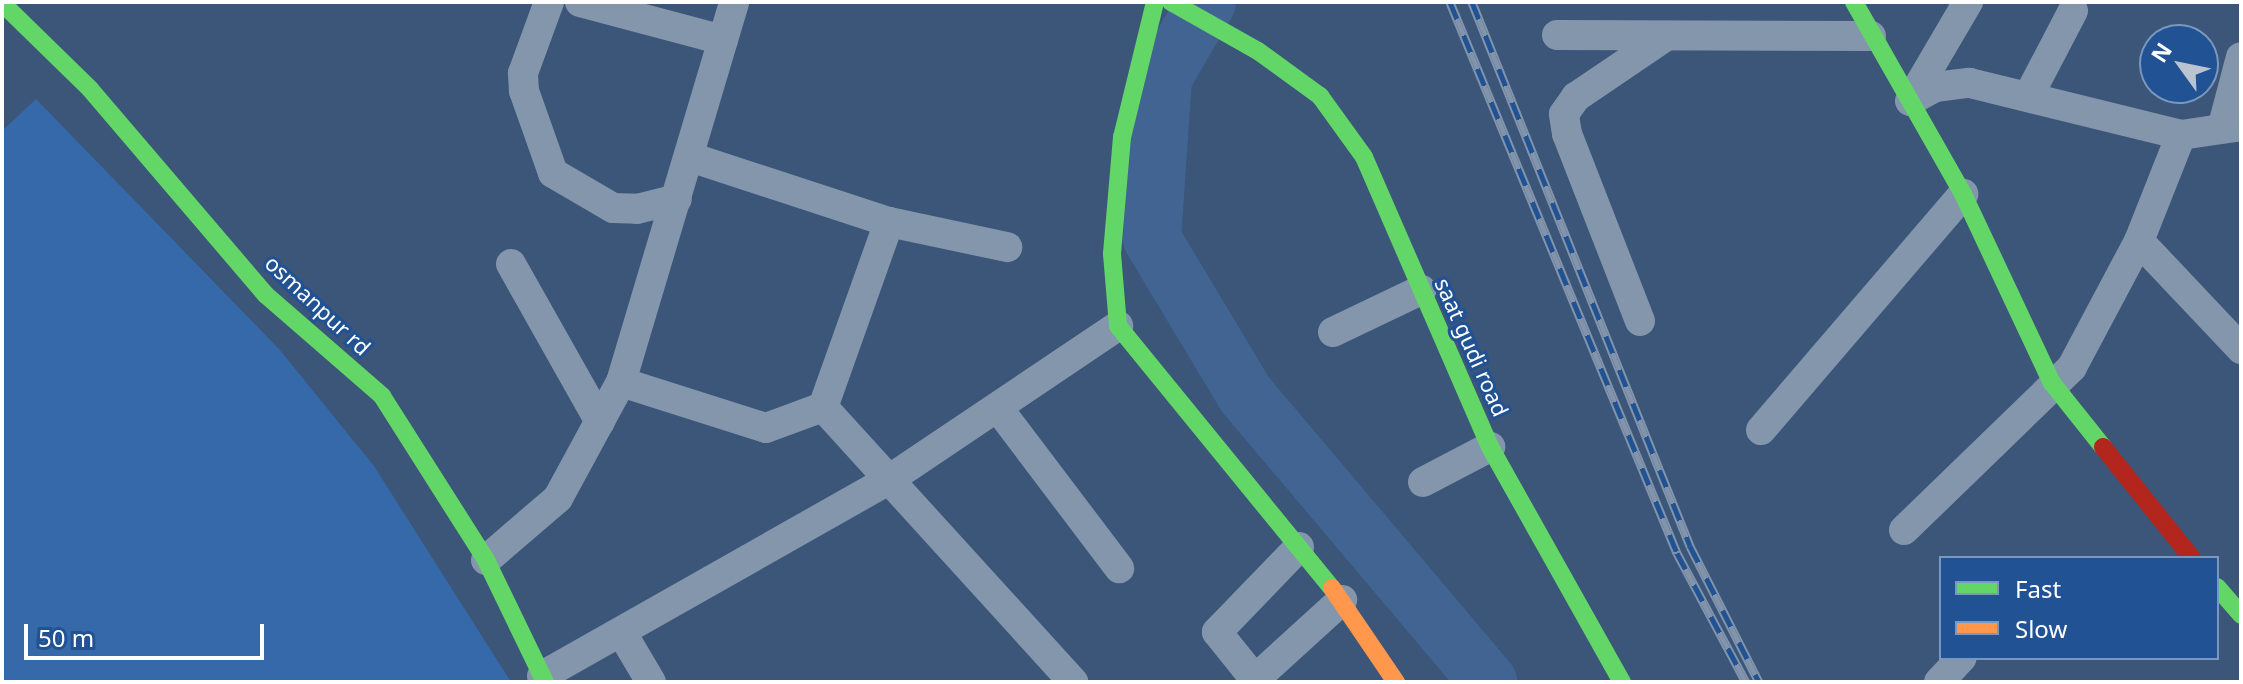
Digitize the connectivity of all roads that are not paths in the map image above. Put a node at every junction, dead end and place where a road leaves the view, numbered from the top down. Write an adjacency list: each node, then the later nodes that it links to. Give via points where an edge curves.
1 (549, 2): 21 (street, via 523,73 524,91 553,173 613,208 637,209)
2 (580, 2): 13 (street)
3 (734, 2): 13 (street)
4 (1155, 2): 28 (street, via 1122,137 1112,254)
5 (1171, 2): 26 (street, saat gudi road, via 1258,51 1320,96 1364,157)
6 (1854, 2): 12 (street)
7 (1968, 2): 16 (street)
8 (2, 3): 43 (street, osmanpur rd, via 90,89 266,295 382,396)
9 (2073, 11): 15 (street)
10 (1557, 35): 11 (street)
11 (1666, 36): 12 (street); 27 (street, via 1576,97 1564,114 1567,134)
12 (1871, 36): 16 (street)
13 (723, 40): 19 (street)
14 (2241, 57): 17 (street)
15 (2029, 95): 16 (street, via 1954,83); 18 (street)
16 (1910, 101): 20 (street)
17 (2232, 125): 18 (street)
18 (2181, 135): 23 (street)
19 (690, 157): 21 (street); 22 (street)
20 (1963, 194): 32 (street); 36 (street)
21 (677, 199): 31 (street)
22 (889, 222): 24 (street); 33 (street)
23 (2139, 241): 30 (street); 32 (street, via 2072,367)
24 (1007, 247)
25 (511, 264): 35 (street)
26 (1421, 290): 29 (street); 37 (street, saat gudi road)
27 (1640, 321)
28 (1118, 326): 34 (street); 41 (street)
29 (1333, 332)
30 (2241, 349)
31 (621, 382): 33 (street, via 766,428); 35 (street)
32 (2052, 383): 40 (street); 42 (street)
33 (823, 407): 38 (street)
34 (998, 408): 38 (street); 44 (street)
35 (600, 422): 43 (street, via 558,498)
36 (1761, 430)
37 (1490, 447): 39 (street); 55 (street, saat gudi road)
38 (890, 479): 48 (street); 53 (street)
39 (1423, 482)
40 (1904, 530)
41 (1299, 547): 46 (street); 51 (street, via 1217,632)
42 (2190, 556)
43 (486, 560): 50 (street, osmanpur rd)
44 (1119, 568)
45 (2219, 589): 47 (street)
46 (1342, 600): 51 (street); 54 (street)
47 (2241, 615)
48 (622, 633): 50 (street); 52 (street)
49 (1959, 660): 56 (street)
50 (543, 679)
51 (1255, 681)
52 (651, 682)
53 (1073, 682)
54 (1396, 682)
55 (1622, 682)
56 (1939, 682)

